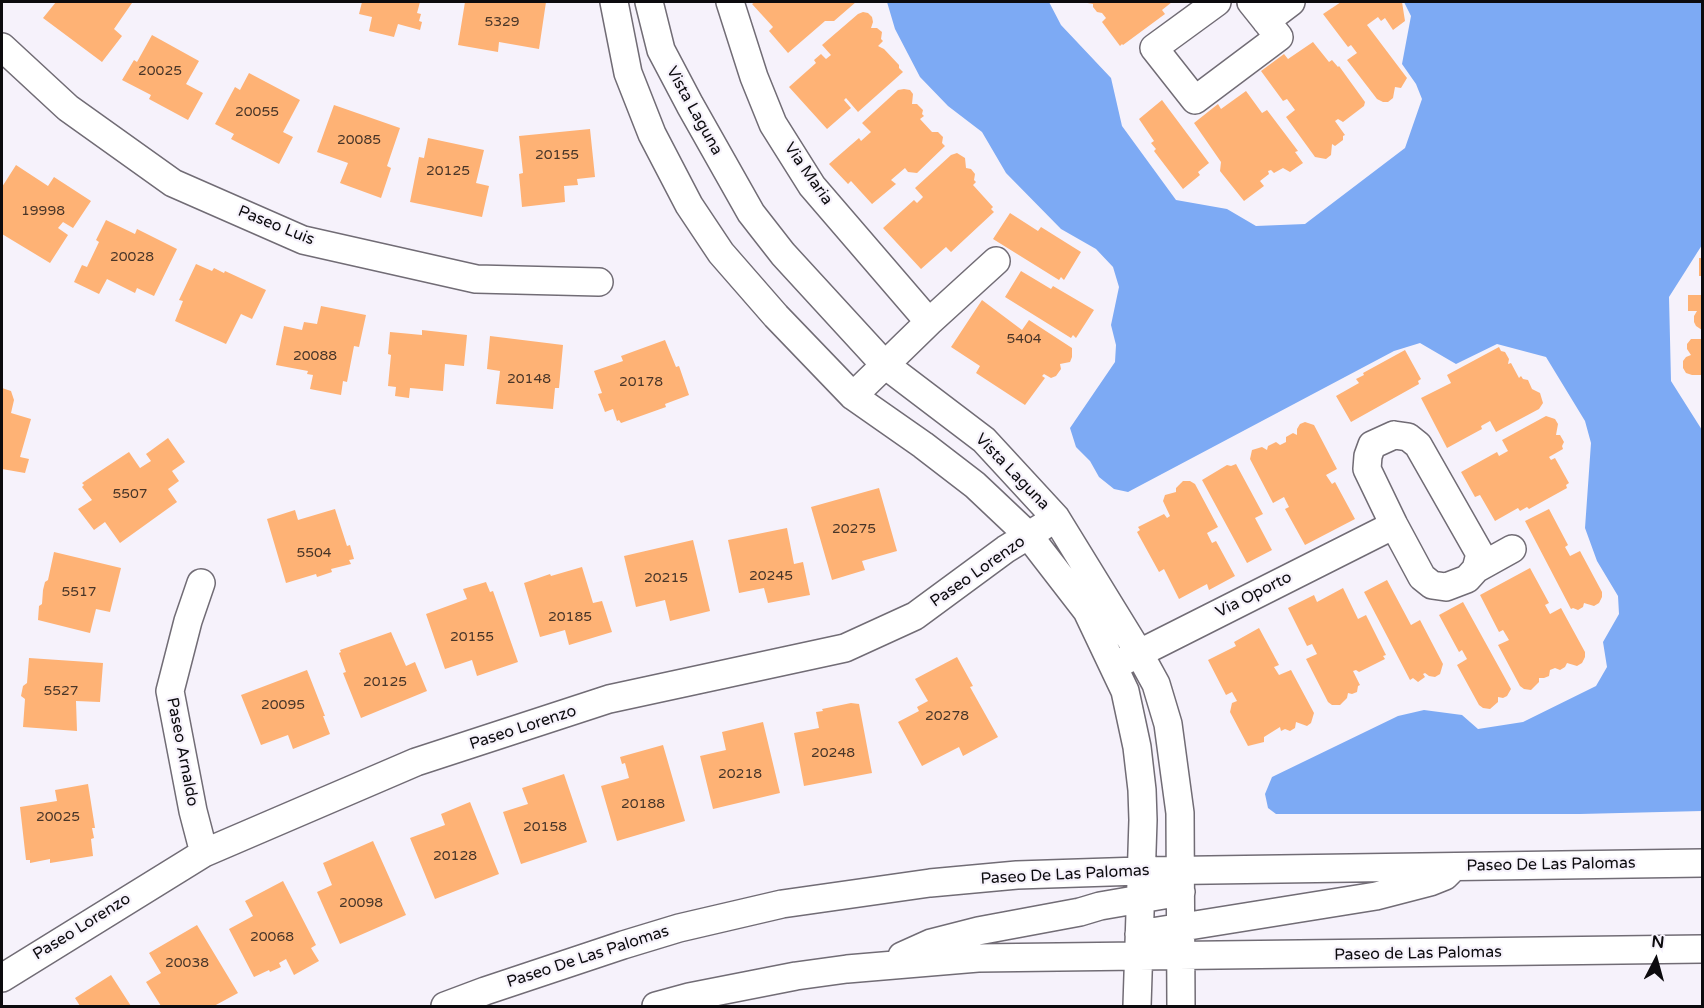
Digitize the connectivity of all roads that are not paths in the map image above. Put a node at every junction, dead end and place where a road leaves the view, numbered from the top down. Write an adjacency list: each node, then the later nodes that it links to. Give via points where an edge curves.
1 (614, 2): 12 (street, Vista Laguna, via 628,73 652,134 689,205 721,253)
2 (649, 2): 11 (street, Vista Laguna, via 661,50 751,213 783,254)
3 (730, 2): 10 (street, Via Maria, via 753,77 773,123 812,186)
4 (1217, 2): 6 (street, via 1154,48 1195,100 1279,37)
5 (1292, 2): 6 (street)
6 (1259, 11)
7 (2, 47): 9 (street, Paseo Luis, via 68,108 174,183 303,240 476,279)
8 (996, 261): 10 (street)
9 (599, 282)
10 (929, 322): 11 (street)
11 (884, 364): 12 (street); 13 (street, Vista Laguna, via 984,440)
12 (853, 396): 15 (street, Vista Laguna, via 975,485)
13 (1056, 518): 15 (street, Paseo Lorenzo); 19 (street, Vista Laguna)
14 (1394, 525): 17 (street, via 1422,577 1432,585 1446,587 1467,579); 17 (street, via 1367,469 1372,446 1394,435 1408,437 1418,444 1480,554); 19 (street, Via Oporto)
15 (1029, 536): 20 (street, Vista Laguna, via 1087,611); 21 (street, Paseo Lorenzo, via 915,616 845,648 609,699 416,762)
16 (1512, 549): 17 (street)
17 (1476, 569)
18 (201, 583): 21 (street, Paseo Arnaldo, via 170,691)
19 (1139, 653): 20 (street, Via Oporto); 25 (street, Vista Laguna, via 1156,684 1168,724 1180,813)
20 (1114, 666): 24 (street, Vista Laguna, via 1125,692 1137,747 1142,790)
21 (204, 853): 34 (street, Paseo Lorenzo)
22 (1702, 863): 23 (street, Paseo De Las Palomas)
23 (1456, 866): 25 (street, Paseo De Las Palomas); 27 (street, via 1430,882 1376,896)
24 (1140, 871): 25 (street, Paseo De Las Palomas); 26 (street, Vista Laguna); 35 (street, Paseo De Las Palomas, via 941,882 782,904 679,928)
25 (1182, 881): 26 (street, Paseo de Las Palomas); 27 (street, Vista Laguna)
26 (1140, 899): 29 (street, Vista Laguna); 33 (street, Paseo De Las Palomas, via 941,940)
27 (1181, 927): 29 (street); 32 (street, Vista Laguna)
28 (1702, 934): 31 (street)
29 (1138, 946): 32 (street, Paseo De Las Palomas); 33 (street, Paseo De Las Palomas); 37 (street, Vista Laguna)
30 (1702, 949): 31 (street)
31 (1656, 951): 32 (street, Paseo de Las Palomas)
32 (1181, 956): 38 (street, Vista Laguna)
33 (888, 964): 36 (street, Paseo De Las Palomas, via 796,976)
34 (2, 978)
35 (445, 1006)
36 (656, 1006)
37 (1137, 1006)
38 (1181, 1006)

